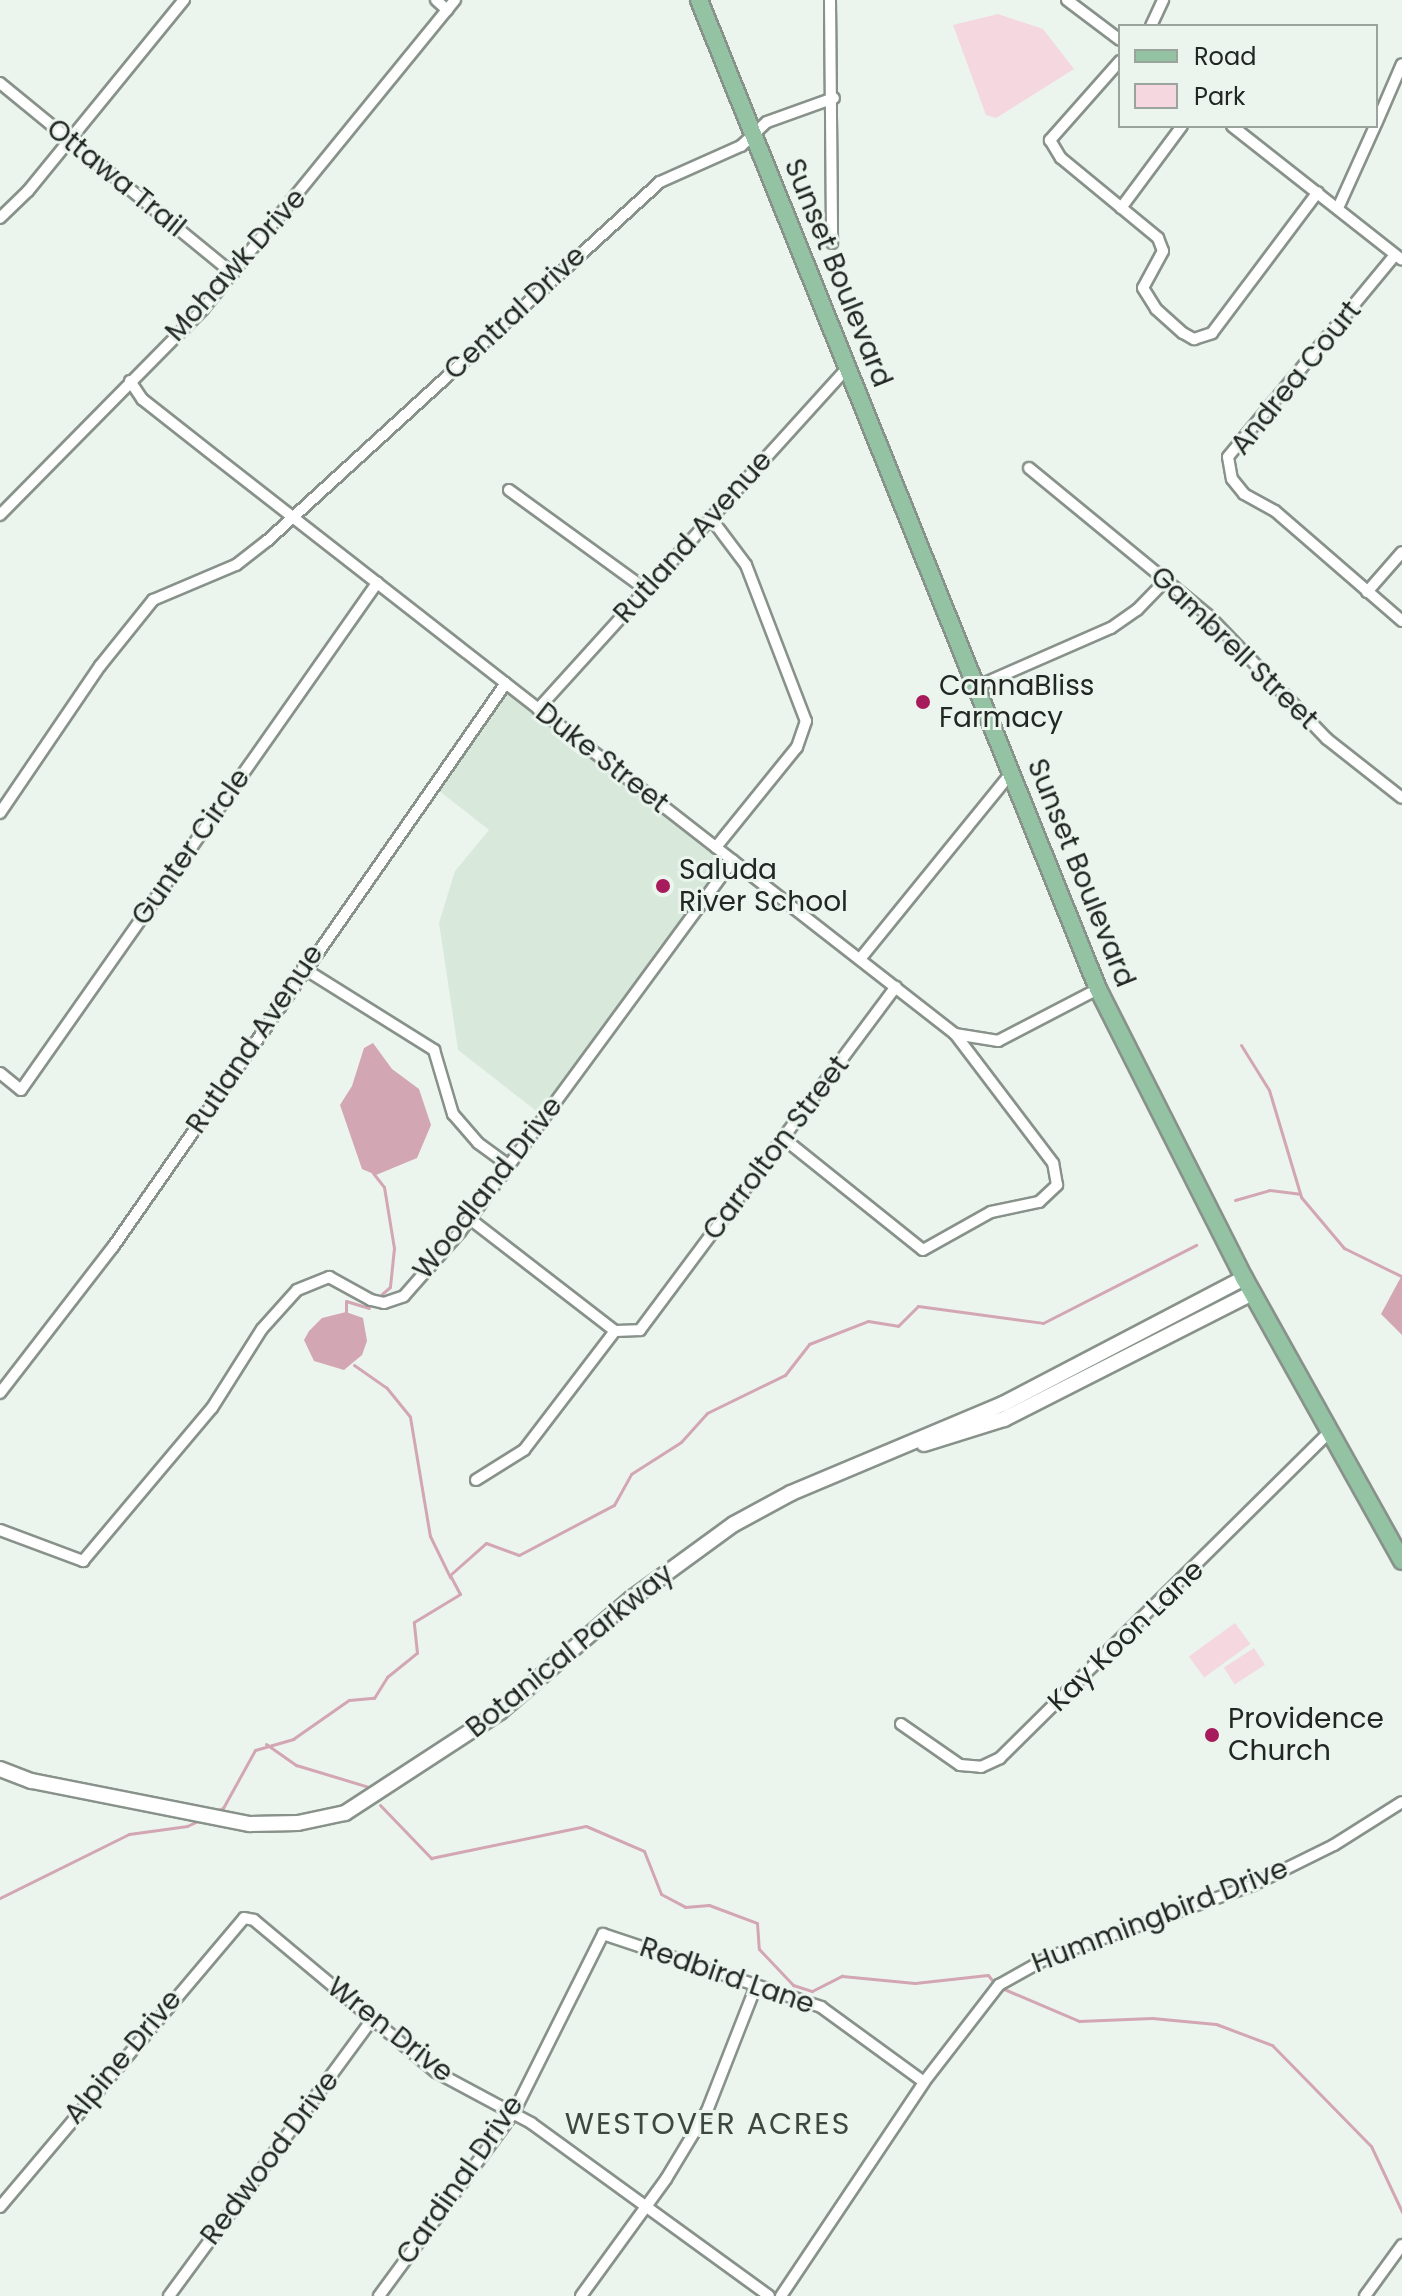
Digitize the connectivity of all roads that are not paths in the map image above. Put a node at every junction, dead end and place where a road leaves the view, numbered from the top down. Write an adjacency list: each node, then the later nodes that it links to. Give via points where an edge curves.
1 (184, 0): 20 (street)
2 (436, 0): 8 (street)
3 (455, 0): 8 (street, Mohawk Drive)
4 (699, 0): 19 (main road, Sunset Boulevard)
5 (830, 0): 14 (street)
6 (1067, 0): 10 (street)
7 (1163, 0): 9 (street)
8 (447, 10): 27 (street, Mohawk Drive)
9 (1152, 24)
10 (1118, 38)
11 (1118, 63): 22 (street, via 1050,140 1061,158)
12 (1402, 64): 15 (street)
13 (0, 83): 20 (street, Ottawa Trail)
14 (834, 98): 19 (street, Central Drive, via 767,122); 25 (street)
15 (1378, 120)
16 (1181, 128): 22 (street)
17 (1235, 128): 21 (street)
18 (1375, 128): 23 (street)
19 (754, 136): 28 (main road, Sunset Boulevard); 33 (street, Central Drive, via 660,182 631,205)
20 (71, 141): 24 (street); 27 (street, Ottawa Trail)
21 (1318, 192): 22 (street, via 1204,338 1183,333 1146,297 1144,278 1163,251 1158,238); 23 (street)
22 (1121, 208)
23 (1338, 208): 26 (street)
24 (0, 218)
25 (832, 243)
26 (1399, 258): 39 (street, Andrea Court, via 1228,457 1232,479 1244,494 1275,511)
27 (233, 274): 29 (street, Mohawk Drive)
28 (849, 366): 34 (street, Rutland Avenue); 42 (main road, Sunset Boulevard)
29 (130, 381): 32 (street, Mohawk Drive); 33 (street, Duke Street, via 142,399)
30 (1029, 468): 36 (street, Gambrell Street)
31 (509, 490): 38 (street)
32 (0, 515)
33 (292, 515): 37 (street, Duke Street); 46 (street, via 236,565 167,591 139,613)
34 (710, 517): 38 (street, Rutland Avenue); 47 (street, via 746,565 806,721 797,747)
35 (1402, 552): 39 (street)
36 (1167, 579): 42 (street, via 1111,628); 45 (street, Gambrell Street, via 1236,642 1327,739)
37 (377, 583): 41 (street, Duke Street); 54 (street, Gunter Circle, via 21,1090)
38 (644, 588): 43 (street, Rutland Avenue)
39 (1367, 592): 40 (street)
40 (1402, 621)
41 (506, 683): 43 (street, Duke Street); 50 (street, Rutland Avenue)
42 (978, 686): 44 (main road, Sunset Boulevard)
43 (538, 709): 47 (street, Duke Street)
44 (1012, 772): 49 (street); 52 (main road, Sunset Boulevard)
45 (1402, 798)
46 (0, 813)
47 (716, 847): 48 (street, Duke Street)
48 (733, 861): 49 (street, Duke Street); 56 (street, Woodland Drive)
49 (860, 959): 51 (street, Duke Street)
50 (303, 968): 56 (street, via 434,1050 453,1114 478,1143); 60 (street, Rutland Avenue, via 113,1247)
51 (896, 987): 53 (street, Duke Street); 55 (street, Carrolton Street)
52 (1098, 989): 53 (street, Duke Street, via 998,1041); 58 (main road, Sunset Boulevard)
53 (955, 1034): 55 (street, via 1053,1163 1057,1185 1039,1202 991,1212 923,1250)
54 (0, 1073)
55 (783, 1138): 59 (street, Carrolton Street, via 640,1330)
56 (508, 1165): 57 (street, Woodland Drive)
57 (470, 1219): 59 (street); 63 (street, Woodland Drive, via 396,1301 371,1300 329,1277 297,1290 262,1329 212,1408 83,1561)
58 (1248, 1285): 61 (main road, Sunset Boulevard); 66 (street, Botanical Parkway, via 1003,1404 791,1493 734,1524 631,1599 523,1695 372,1799 315,1821 236,1820 32,1781)
59 (615, 1331): 62 (street, via 524,1450)
60 (0, 1393)
61 (1331, 1431): 64 (main road, Sunset Boulevard); 65 (street, Kay Koon Lane, via 1000,1758 981,1767 960,1765)
62 (476, 1480)
63 (0, 1530)
64 (1402, 1561)
65 (901, 1724)
66 (0, 1769)
67 (1402, 1802): 72 (street, Hummingbird Drive, via 1334,1845 1253,1885 1023,1969 987,1996)
68 (254, 1920): 71 (street, Wren Drive); 75 (street, Alpine Drive, via 244,1918 233,1925)
69 (603, 1934): 70 (street, Redbird Lane); 73 (street, Cardinal Drive)
70 (756, 1986): 72 (street, Redbird Lane, via 821,2007); 74 (street, via 707,2111)
71 (372, 2020): 73 (street, Wren Drive, via 436,2072); 77 (street, Redwood Drive)
72 (924, 2082): 81 (street, Hummingbird Drive)
73 (514, 2112): 74 (street, Wren Drive); 78 (street, Cardinal Drive)
74 (648, 2204): 79 (street); 80 (street, Wren Drive)
75 (0, 2207)
76 (1402, 2245): 82 (street)
77 (169, 2296)
78 (379, 2296)
79 (581, 2296)
80 (769, 2296)
81 (781, 2296)
82 (1365, 2296)

